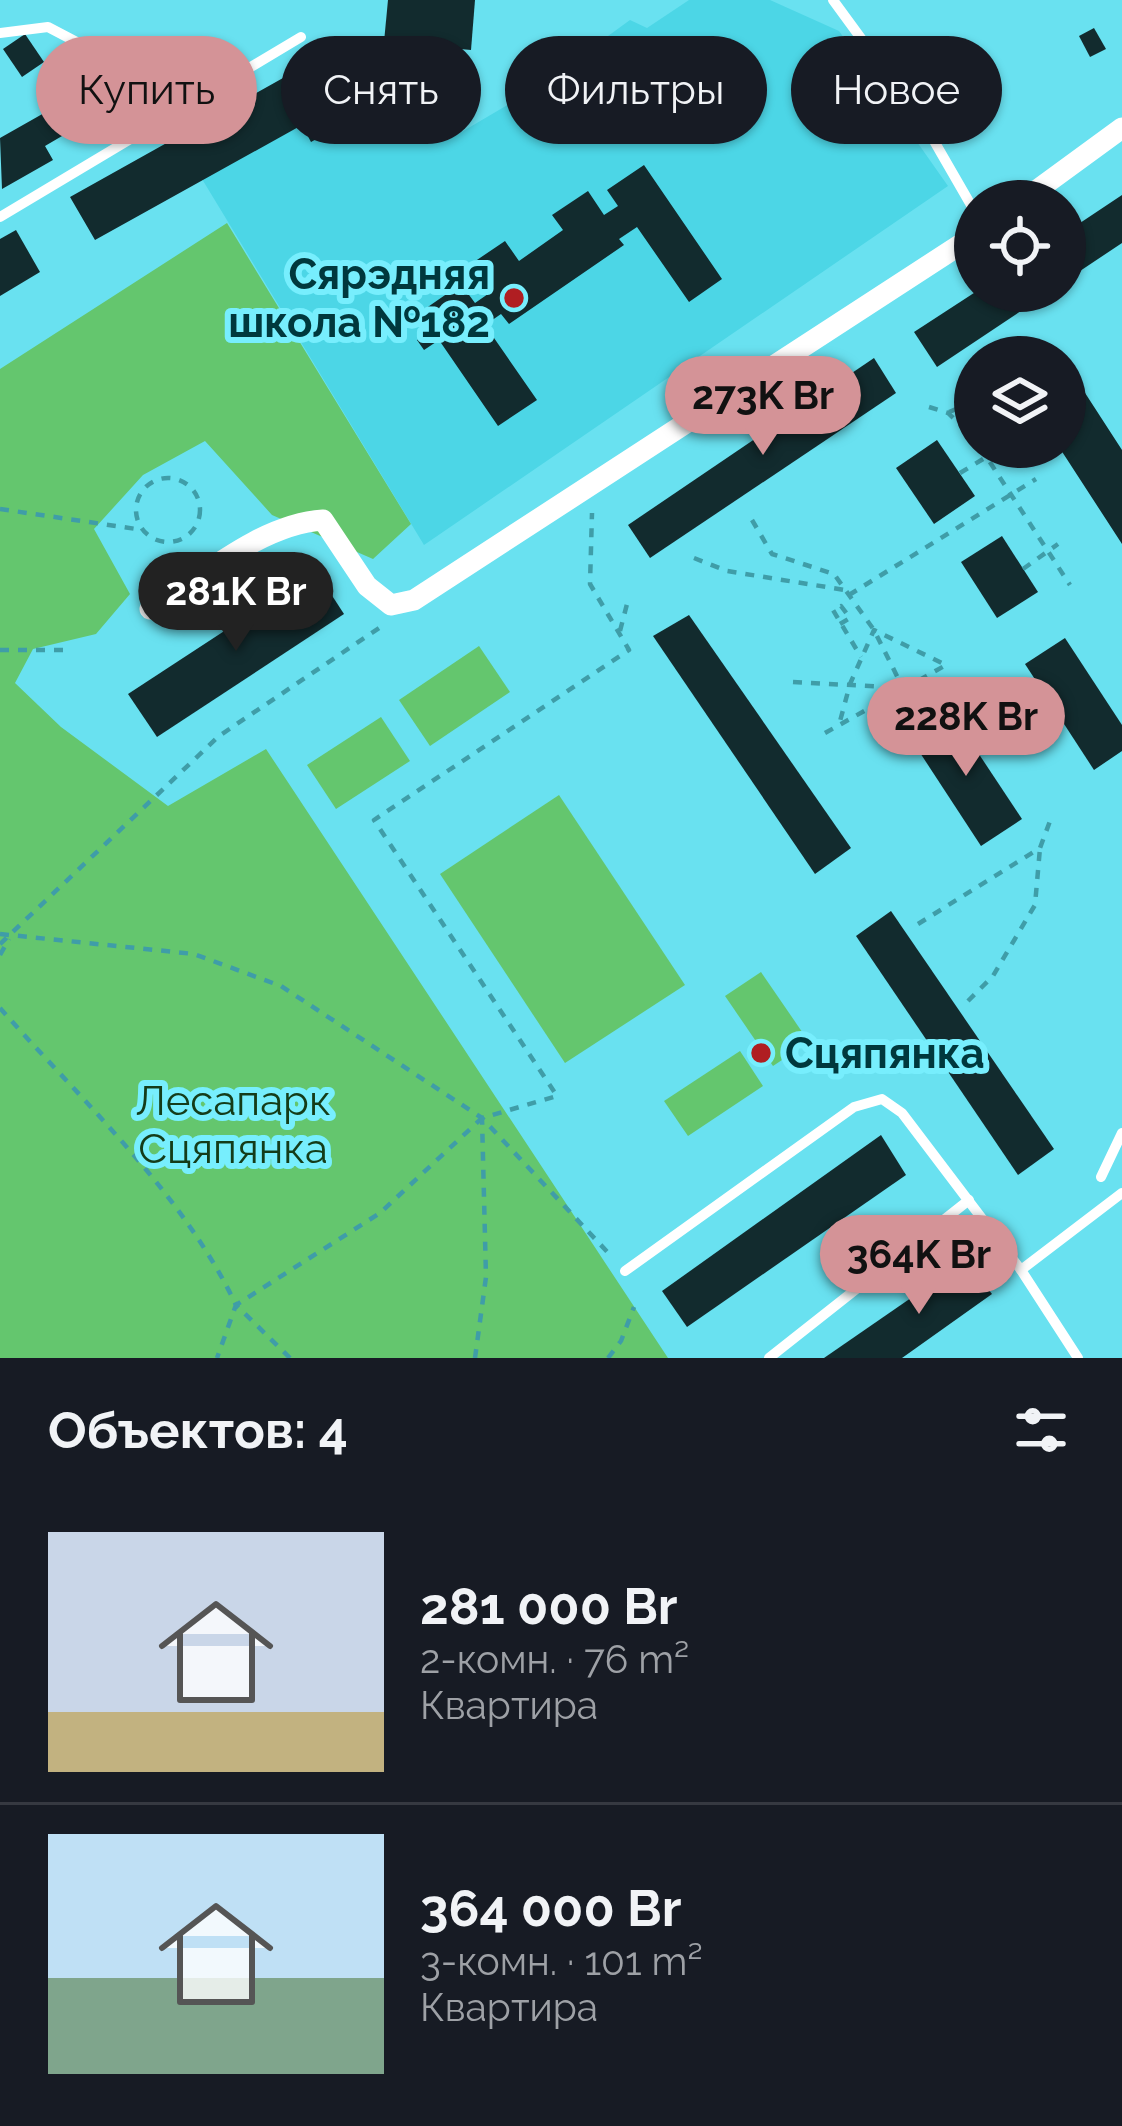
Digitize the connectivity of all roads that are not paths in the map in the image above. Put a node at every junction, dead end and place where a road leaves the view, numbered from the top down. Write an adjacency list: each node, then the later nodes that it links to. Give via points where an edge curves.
1 (833, 0): 6 (lane)
2 (0, 33): 3 (lane, via 48,27)
3 (65, 36)
4 (1122, 128): 7 (street)
5 (120, 144): 8 (lane)
6 (957, 180)
7 (1051, 180)
8 (0, 217)
9 (954, 249): 10 (street, via 414,599 391,605 367,586 323,520 272,534)
10 (150, 609)
11 (1122, 1133): 12 (lane)
12 (1101, 1177)
13 (1122, 1192): 15 (lane)
14 (969, 1200): 15 (lane); 16 (lane, via 902,1112 881,1099 854,1107); 17 (lane)
15 (1021, 1270): 18 (lane)
16 (625, 1271)
17 (770, 1358)
18 (1078, 1358)

